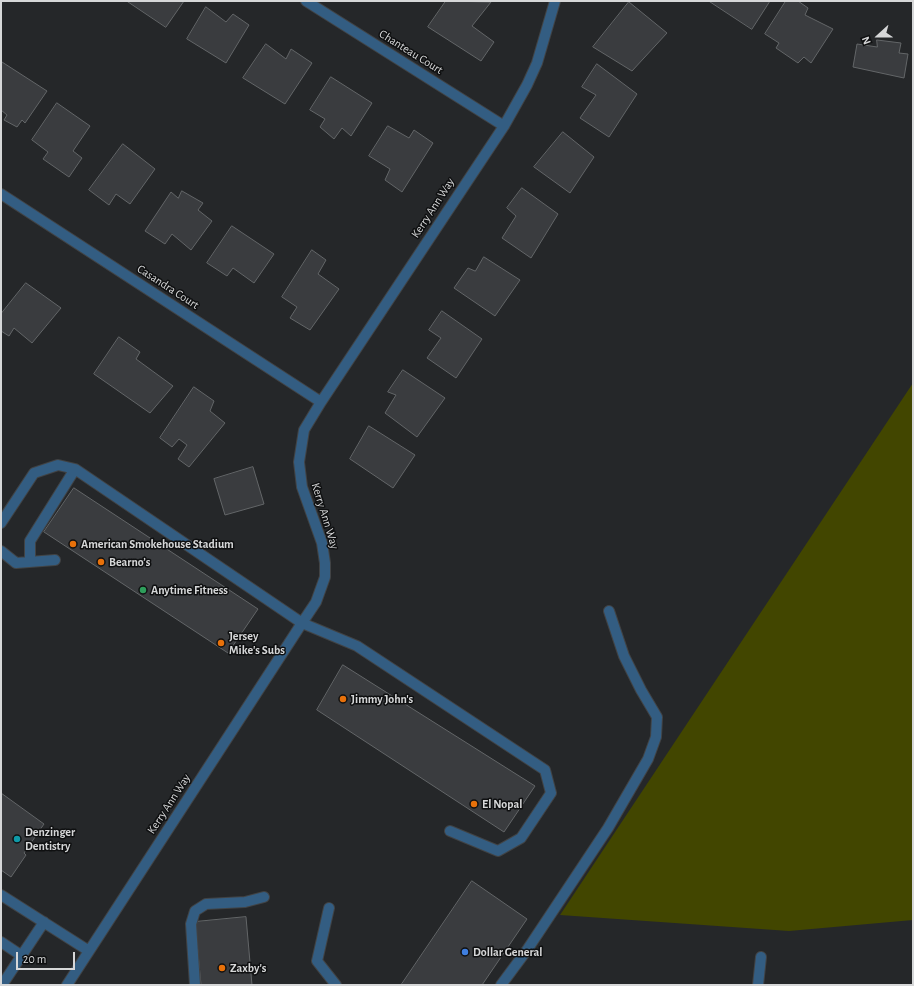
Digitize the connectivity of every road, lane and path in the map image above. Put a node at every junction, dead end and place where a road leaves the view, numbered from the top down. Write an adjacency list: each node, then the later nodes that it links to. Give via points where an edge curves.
1 (306, 1): 3 (street, Chanteau Court)
2 (555, 1): 3 (street, Kerry Ann Way, via 537,63)
3 (504, 126): 5 (street, Kerry Ann Way)
4 (1, 194): 5 (street, Casandra Court)
5 (321, 402): 12 (street, Kerry Ann Way, via 304,430 299,462 302,487 322,543 325,577 316,602)
6 (75, 469): 7 (street, via 58,465 34,473); 10 (street, via 30,541); 12 (street)
7 (1, 523)
8 (1, 551): 10 (street, via 16,563)
9 (55, 560): 10 (street)
10 (30, 562)
11 (609, 611): 26 (street, via 624,656 657,717 656,737 648,759 608,828)
12 (302, 622): 13 (street, via 357,646 545,770 551,793 521,838 498,851); 19 (street, Kerry Ann Way)
13 (450, 831)
14 (1, 895): 17 (street)
15 (264, 897): 24 (street, via 245,902 206,904 195,911 191,924)
16 (329, 908): 25 (street, via 317,961)
17 (44, 922): 19 (street); 20 (street)
18 (1, 942): 20 (street)
19 (89, 951): 23 (street, Kerry Ann Way)
20 (22, 956): 22 (street)
21 (761, 957): 27 (street)
22 (2, 985)
23 (67, 985)
24 (195, 985)
25 (336, 985)
26 (501, 985)
27 (758, 985)

